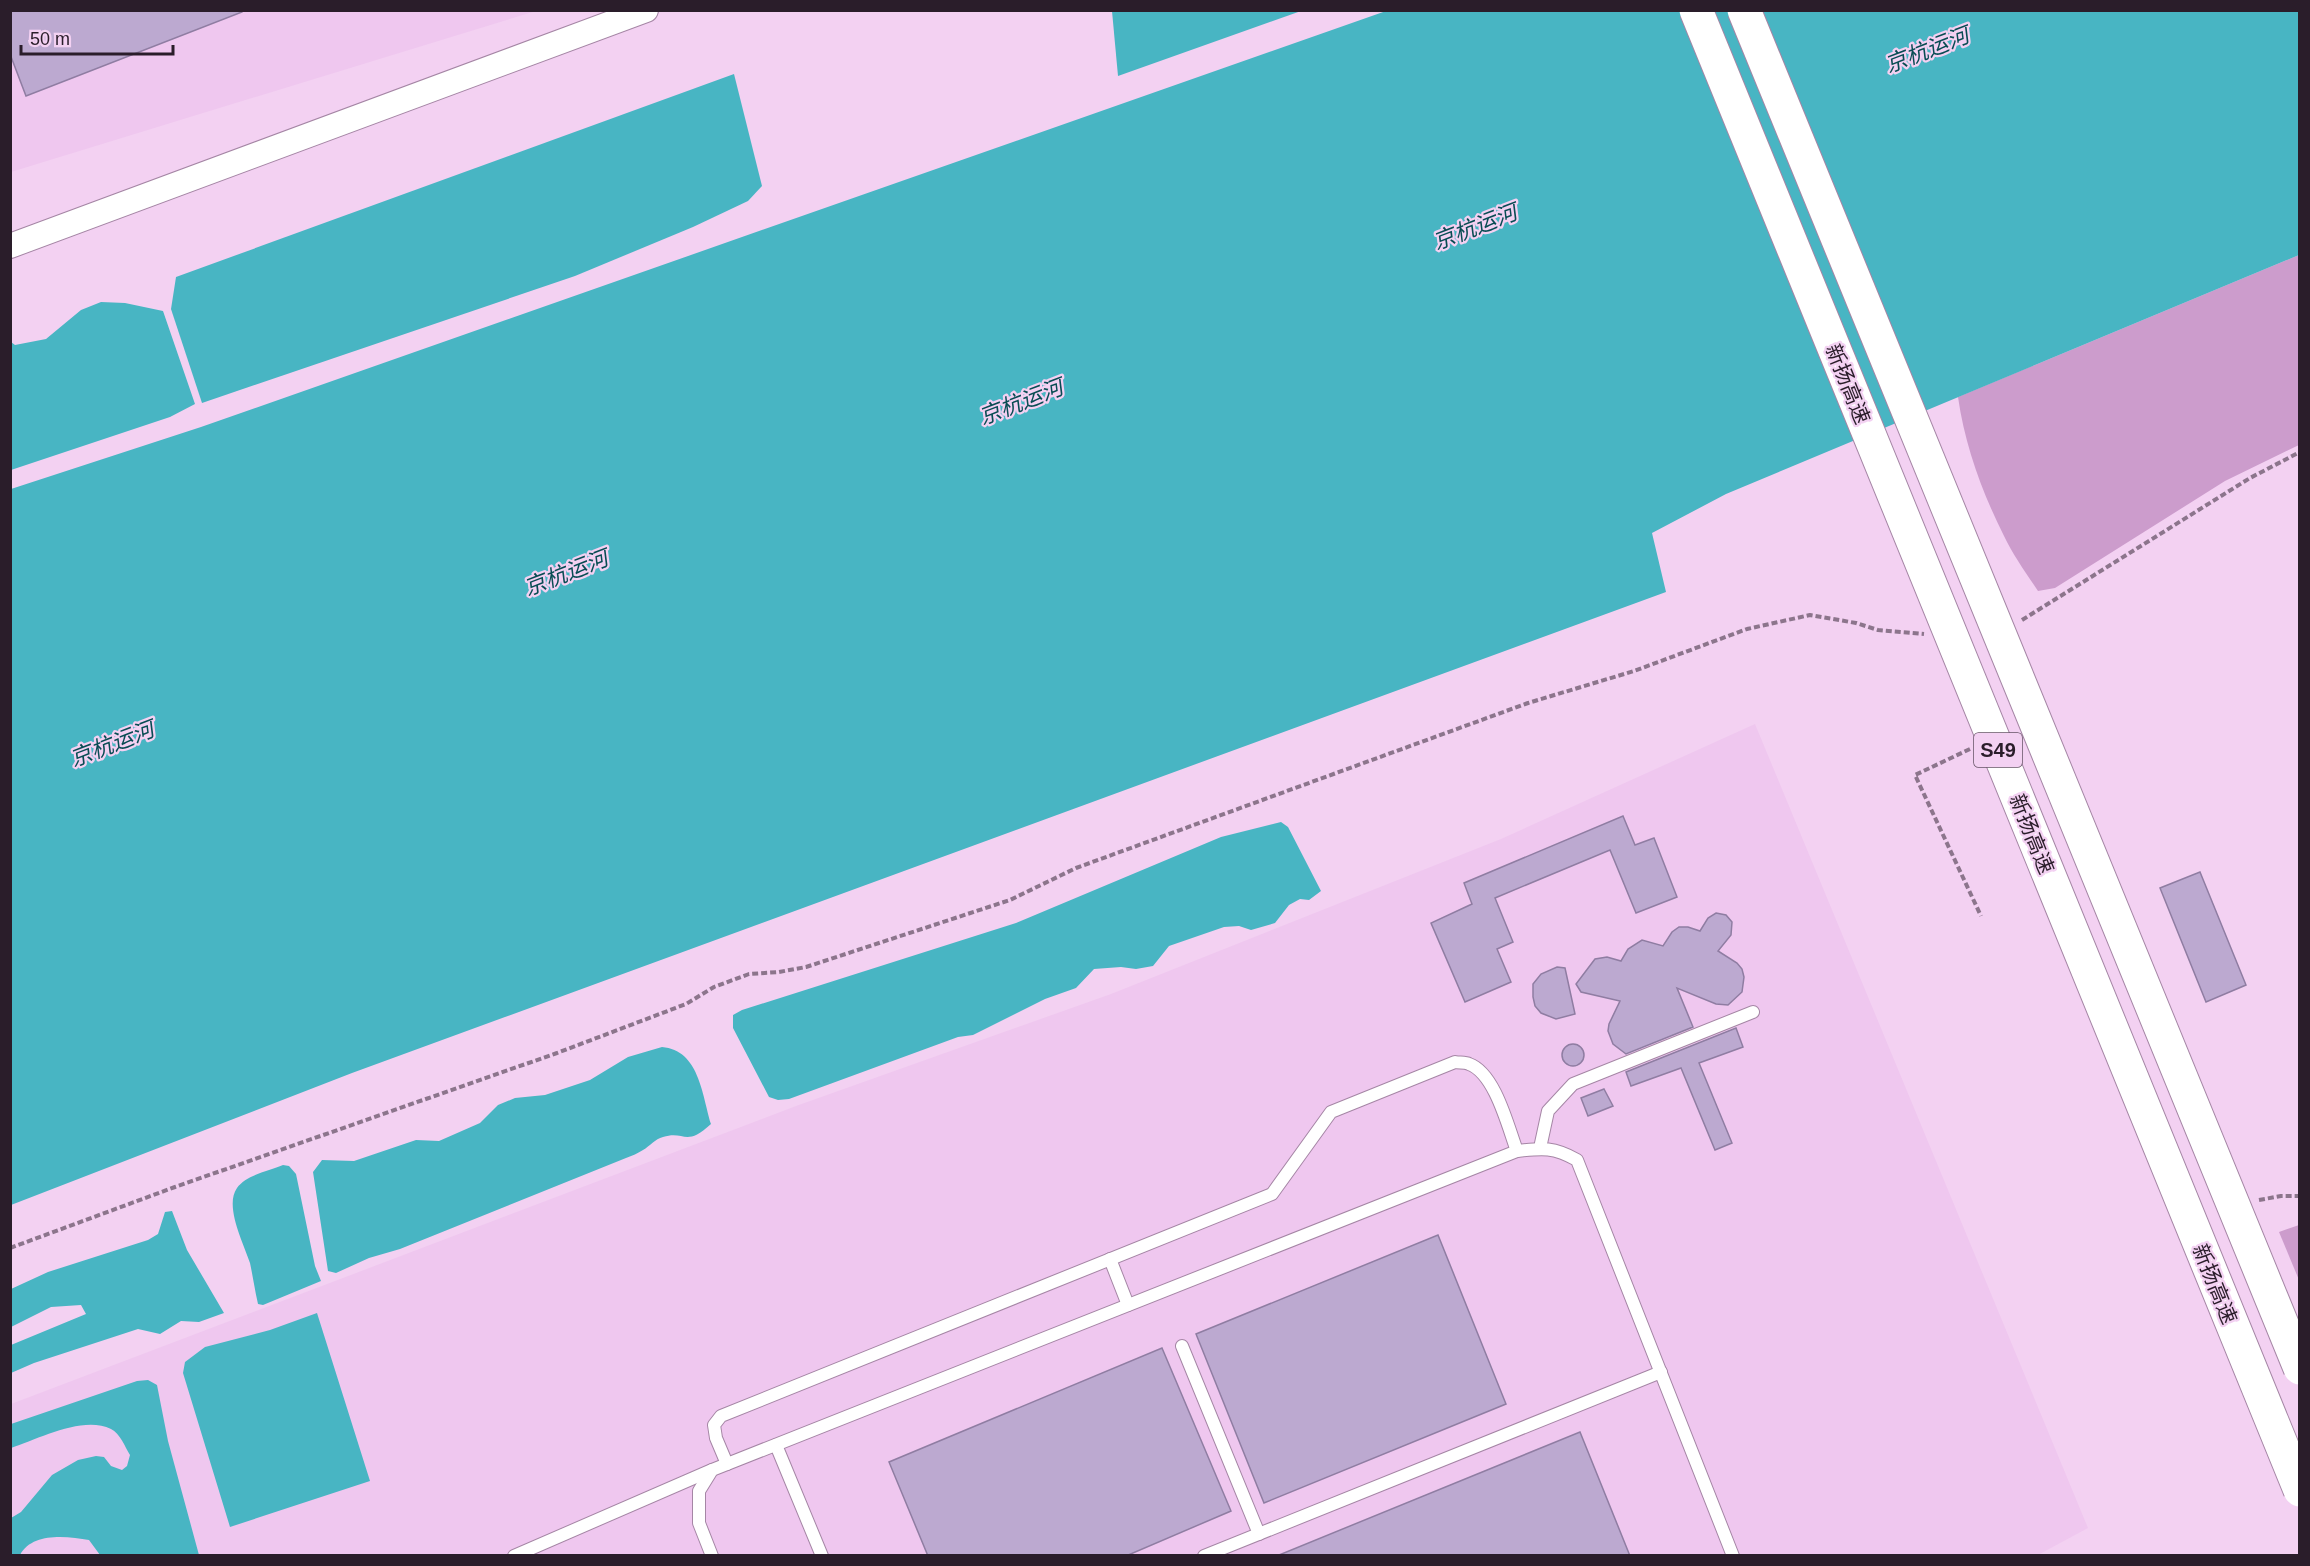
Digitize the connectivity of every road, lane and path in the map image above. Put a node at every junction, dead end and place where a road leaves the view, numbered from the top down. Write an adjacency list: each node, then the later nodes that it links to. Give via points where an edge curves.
1 (646, 10): 4 (street)
2 (1696, 10): 24 (highway, 新扬高速 / S49, bridge)
3 (1744, 10): 19 (highway, S49, bridge)
4 (10, 246)
5 (2300, 452): 6 (path, via 2250,478)
6 (2020, 621)
7 (1933, 635): 15 (path, via 1878,630 1810,615 1747,629 1634,671 1528,703 1076,868 1010,900 806,967 740,977 686,1004 557,1053)
8 (1976, 746): 9 (path, via 1915,775)
9 (1981, 916)
10 (1753, 1012): 11 (lane, via 1573,1084 1548,1111)
11 (1540, 1148): 12 (lane); 20 (lane, via 1558,1149 1577,1160)
12 (1517, 1151): 16 (lane, via 1494,1089 1483,1073 1469,1064 1455,1062 1332,1112 1272,1194); 17 (lane)
13 (2300, 1196): 14 (path)
14 (2258, 1200)
15 (10, 1248)
16 (1110, 1259): 17 (lane); 22 (lane, via 721,1416 714,1425)
17 (1128, 1305): 21 (lane)
18 (1182, 1346): 25 (lane)
19 (2300, 1368)
20 (1661, 1372): 25 (lane); 31 (lane)
21 (776, 1445): 22 (lane); 29 (lane)
22 (727, 1464): 23 (lane)
23 (712, 1470): 26 (lane); 28 (lane, via 699,1491 699,1523)
24 (2300, 1490)
25 (1259, 1534): 30 (lane)
26 (535, 1551): 27 (lane)
27 (514, 1556)
28 (712, 1556)
29 (822, 1556)
30 (1204, 1556)
31 (1733, 1556)

